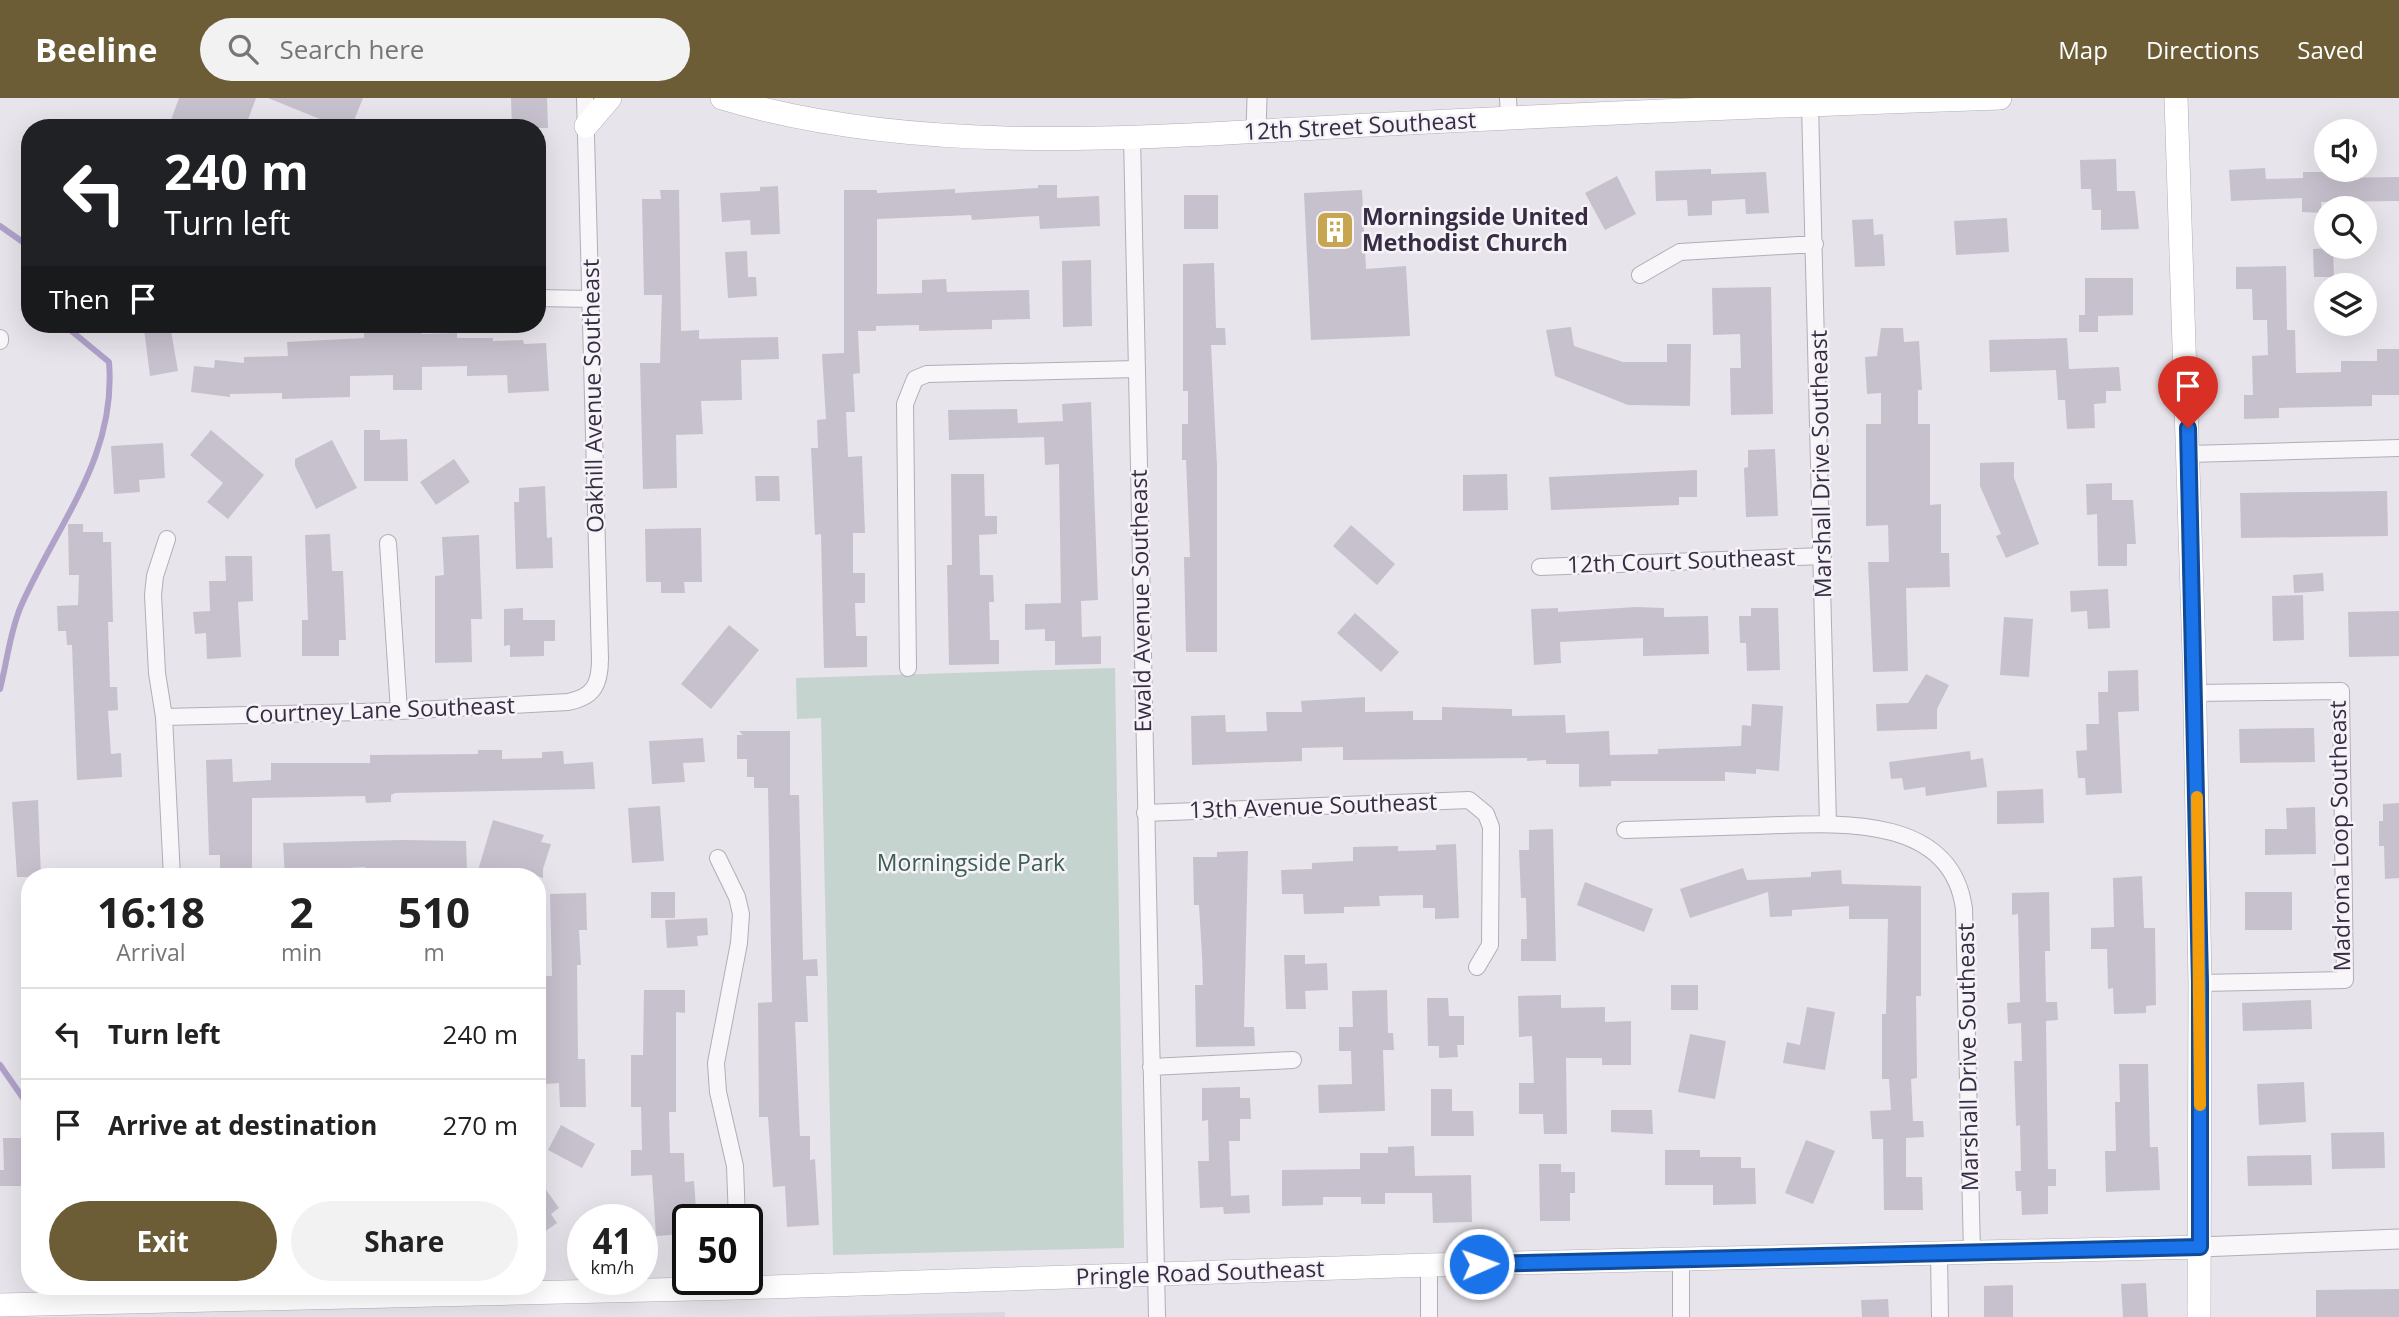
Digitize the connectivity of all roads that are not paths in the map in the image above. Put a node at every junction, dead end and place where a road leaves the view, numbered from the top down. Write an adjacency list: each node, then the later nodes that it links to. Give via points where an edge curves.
1 (585, 98): 9 (street, Oakhill Avenue Southeast)
2 (610, 98): 9 (main road)
3 (722, 98): 11 (main road, 12th Street Southeast, via 778,114 881,131 1001,137)
4 (1257, 98): 10 (street)
5 (2000, 98): 7 (main road, 12th Street Southeast)
6 (2176, 98): 18 (main road)
7 (1810, 105): 8 (main road, 12th Street Southeast); 12 (street, Marshall Drive Southeast)
8 (1508, 108): 10 (main road, 12th Street Southeast)
9 (586, 126): 15 (street, Oakhill Avenue Southeast)
10 (1256, 131): 11 (main road, 12th Street Southeast)
11 (1132, 136): 16 (street, Ewald Avenue Southeast)
12 (1815, 244): 13 (street, via 1680,252); 21 (street, Marshall Drive Southeast)
13 (1640, 275)
14 (546, 298): 15 (street)
15 (591, 299): 24 (street, Oakhill Avenue Southeast, via 600,659)
16 (1137, 369): 23 (street, via 928,374 915,379 905,404); 28 (street, Ewald Avenue Southeast)
17 (2399, 448): 18 (street)
18 (2189, 454): 25 (main road)
19 (167, 539): 27 (street, via 153,595)
20 (388, 543): 26 (street)
21 (1823, 556): 22 (street, 12th Court Southeast); 29 (street, Marshall Drive Southeast)
22 (1540, 567)
23 (908, 668)
24 (593, 692): 26 (street, Courtney Lane Southeast, via 568,702)
25 (2195, 693): 34 (main road); 34 (street, Madrona Loop Southeast, via 2341,691 2345,980)
26 (398, 711): 27 (street, Courtney Lane Southeast)
27 (164, 717): 32 (street)
28 (1145, 813): 33 (street, 13th Avenue Southeast, via 1469,800 1486,814 1491,827 1491,938); 36 (street, Ewald Avenue Southeast)
29 (1828, 824): 30 (street); 40 (street, Marshall Drive Southeast, via 1863,824 1914,840 1947,864 1962,893)
30 (1625, 830)
31 (718, 858): 37 (street, via 741,914 716,1063 735,1167)
32 (172, 868)
33 (1477, 967)
34 (2200, 983): 39 (main road)
35 (1293, 1060): 36 (street)
36 (1151, 1067): 44 (street, Ewald Avenue Southeast)
37 (736, 1204)
38 (2399, 1239): 39 (street, Pringle Road Southeast)
39 (2200, 1247): 40 (main road, Pringle Road Southeast); 54 (main road)
40 (1972, 1253): 41 (main road, Pringle Road Southeast)
41 (1939, 1254): 42 (main road, Pringle Road Southeast); 53 (street)
42 (1681, 1258): 43 (main road, Pringle Road Southeast); 52 (street)
43 (1429, 1265): 44 (main road, Pringle Road Southeast); 51 (street)
44 (1156, 1275): 45 (main road, Pringle Road Southeast); 50 (street, Ewald Avenue Southeast)
45 (763, 1283)
46 (672, 1285): 47 (main road, Pringle Road Southeast)
47 (546, 1287)
48 (150, 1295): 49 (main road, Pringle Road Southeast)
49 (0, 1305)
50 (1157, 1317)
51 (1429, 1317)
52 (1681, 1317)
53 (1940, 1317)
54 (2199, 1317)

